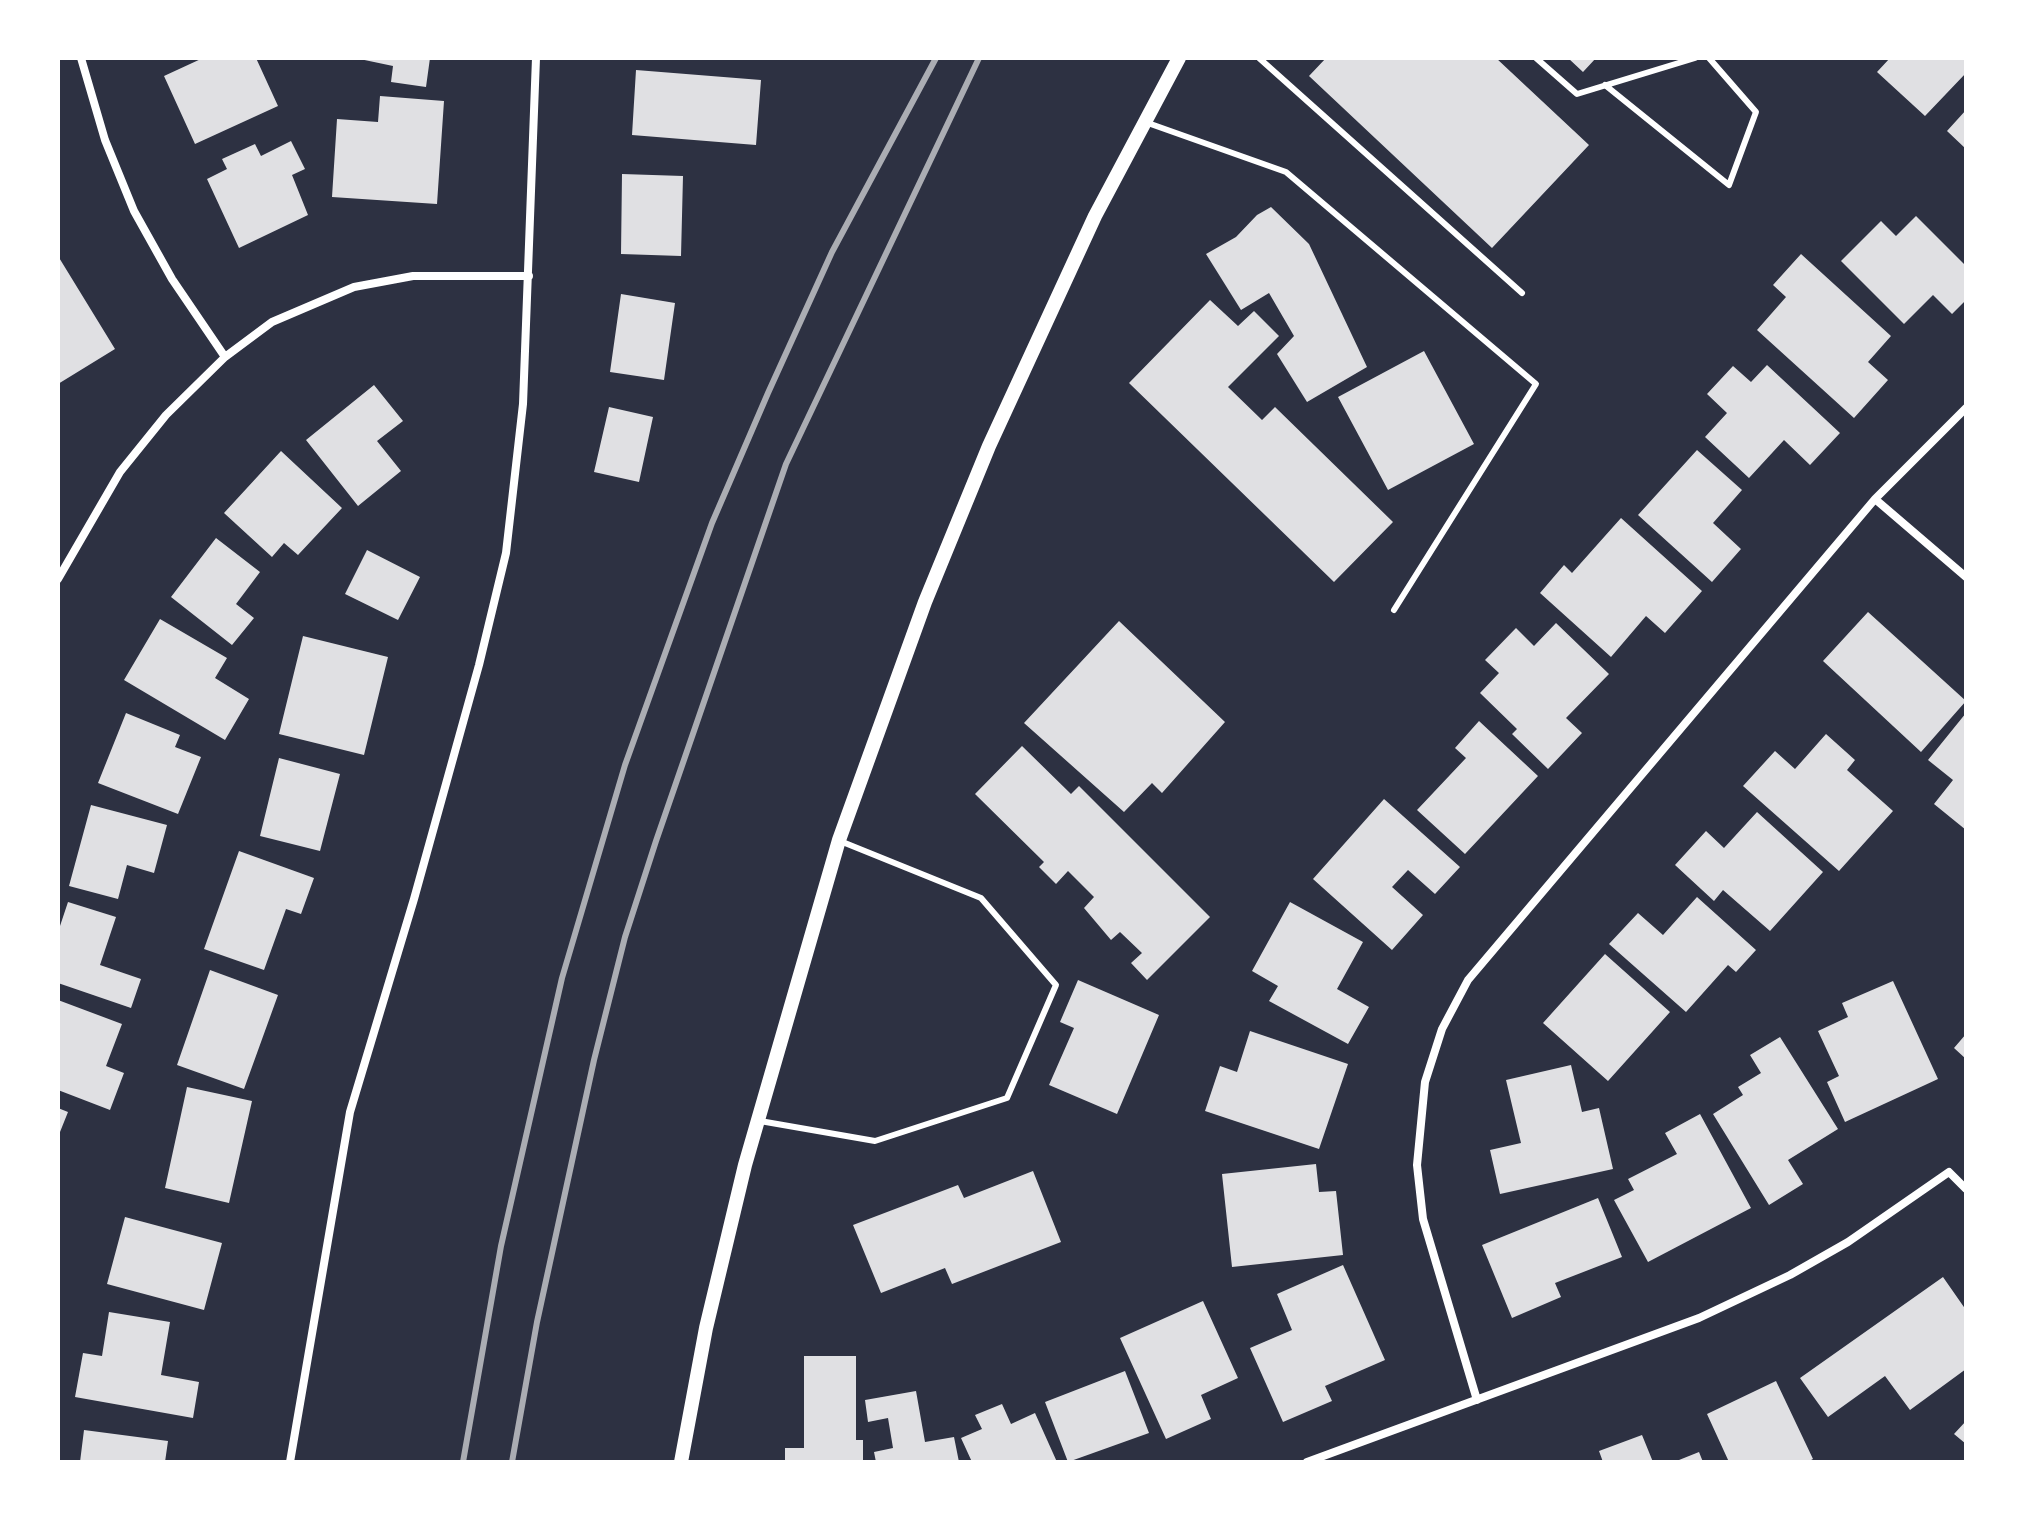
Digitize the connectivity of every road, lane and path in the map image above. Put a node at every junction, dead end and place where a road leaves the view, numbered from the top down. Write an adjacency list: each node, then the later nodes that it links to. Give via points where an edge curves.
1 (81, 58): 12 (street, via 105,140 134,211)
2 (536, 58): 10 (street)
3 (1179, 58): 9 (street)
4 (1259, 58): 11 (lane)
5 (1536, 58): 8 (lane, via 1577,94)
6 (1695, 58): 8 (lane)
7 (1709, 58): 8 (lane, via 1756,112 1729,185)
8 (1605, 85)
9 (1145, 122): 17 (lane, via 1286,172 1536,384); 18 (street, via 1095,216 989,446 925,602)
10 (529, 276): 12 (street, via 413,276 354,287 298,308); 22 (street, via 521,433 506,553 419,885 350,1112)
11 (1522, 293)
12 (225, 357): 16 (street, via 166,415 120,472)
13 (1966, 408): 14 (street)
14 (1875, 499): 15 (street); 21 (street, via 1468,980 1442,1029 1425,1082 1417,1165 1423,1219)
15 (1966, 577)
16 (58, 579)
17 (1394, 610)
18 (839, 840): 19 (street); 19 (lane, via 981,898 1056,985 1007,1098 875,1141)
19 (757, 1120): 23 (street, via 706,1328)
20 (1966, 1189): 21 (street, via 1949,1172 1790,1275 1699,1318)
21 (1477, 1400): 24 (street)
22 (290, 1462)
23 (681, 1462)
24 (1307, 1462)

